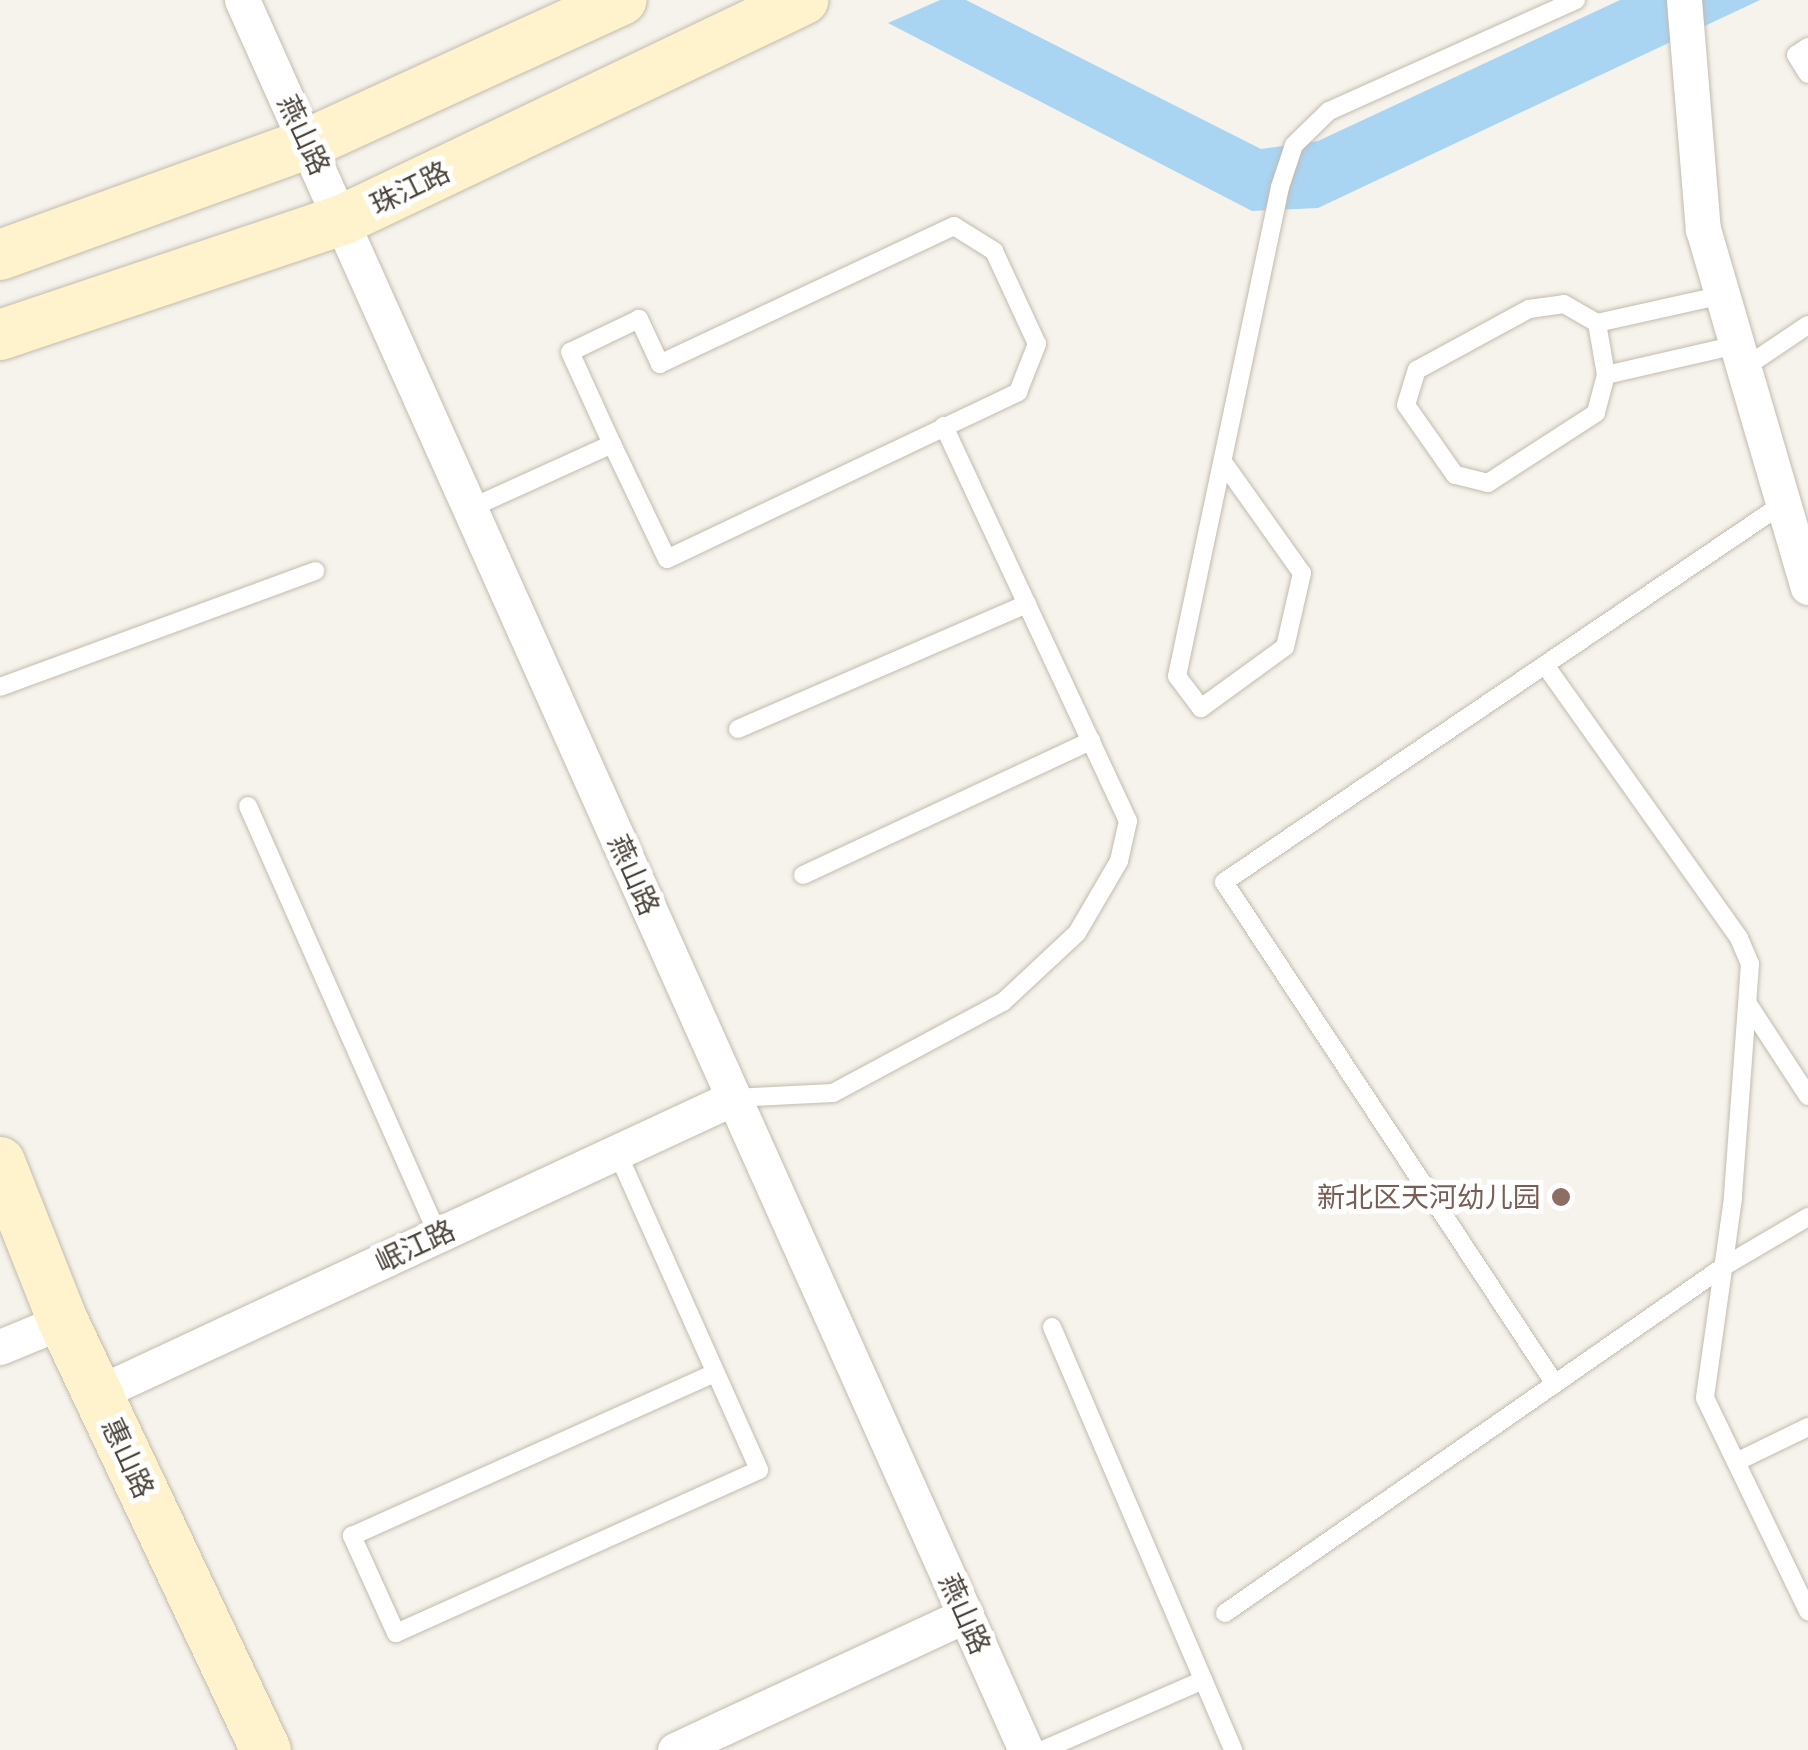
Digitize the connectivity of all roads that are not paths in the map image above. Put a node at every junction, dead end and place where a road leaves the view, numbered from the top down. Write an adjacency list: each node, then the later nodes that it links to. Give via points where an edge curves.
1 (242, 0): 8 (street, 燕山路)
2 (622, 0): 8 (street)
3 (802, 0): 9 (street, 珠江路)
4 (1576, 0): 19 (lane, via 1328,111 1294,146)
5 (1684, 0): 11 (street, via 1704,229)
6 (1808, 47): 7 (lane, via 1796,55)
7 (1808, 74)
8 (307, 144): 9 (street, 燕山路); 10 (street)
9 (344, 219): 14 (street, 珠江路); 21 (street, 燕山路)
10 (0, 256)
11 (1723, 295): 12 (lane); 15 (street)
12 (1597, 323): 16 (lane); 16 (lane, via 1564,304 1529,309 1416,370 1406,405 1455,476 1488,483 1596,413)
13 (1808, 325): 15 (lane)
14 (0, 334)
15 (1741, 357): 16 (lane); 20 (street)
16 (1606, 375)
17 (944, 426): 18 (lane, via 666,558); 18 (lane, via 1018,392 1038,344 994,251 954,226 660,364 639,319 570,352); 24 (lane)
18 (612, 444): 21 (lane)
19 (1223, 462): 19 (lane, via 1178,676 1201,708 1285,647 1302,573)
20 (1784, 503): 23 (street); 25 (lane)
21 (472, 508): 33 (street, 燕山路)
22 (315, 570): 26 (lane)
23 (1808, 587)
24 (1027, 604): 27 (lane); 28 (lane)
25 (1545, 665): 31 (lane, via 1739,938 1750,964); 43 (lane, via 1224,882)
26 (0, 687)
27 (738, 729)
28 (1091, 741): 30 (lane); 33 (lane, via 1128,821 1119,862 1077,933 1003,1002 833,1093)
29 (248, 806): 37 (lane)
30 (803, 875)
31 (1748, 1003): 32 (lane); 38 (lane)
32 (1808, 1096)
33 (733, 1098): 34 (street, 岷江路); 50 (street, 燕山路)
34 (617, 1152): 37 (street, 岷江路); 42 (lane)
35 (0, 1162): 39 (street, 惠山路)
36 (1808, 1218): 38 (lane)
37 (438, 1236): 44 (street, 岷江路)
38 (1723, 1267): 43 (lane); 46 (lane, via 1705,1398)
39 (63, 1320): 41 (street); 44 (street, 惠山路)
40 (1052, 1327): 51 (lane)
41 (0, 1346)
42 (715, 1373): 42 (lane, via 760,1470 396,1633 352,1536)
43 (1555, 1384): 48 (lane)
44 (98, 1393): 52 (street, 惠山路)
45 (1808, 1427): 46 (lane)
46 (1736, 1462): 47 (lane)
47 (1802, 1584): 49 (lane)
48 (1225, 1612)
49 (1808, 1612)
50 (966, 1615): 53 (street); 54 (street, 燕山路)
51 (1204, 1680): 55 (lane); 56 (lane)
52 (266, 1750)
53 (675, 1750)
54 (1026, 1750)
55 (1043, 1750)
56 (1233, 1750)

